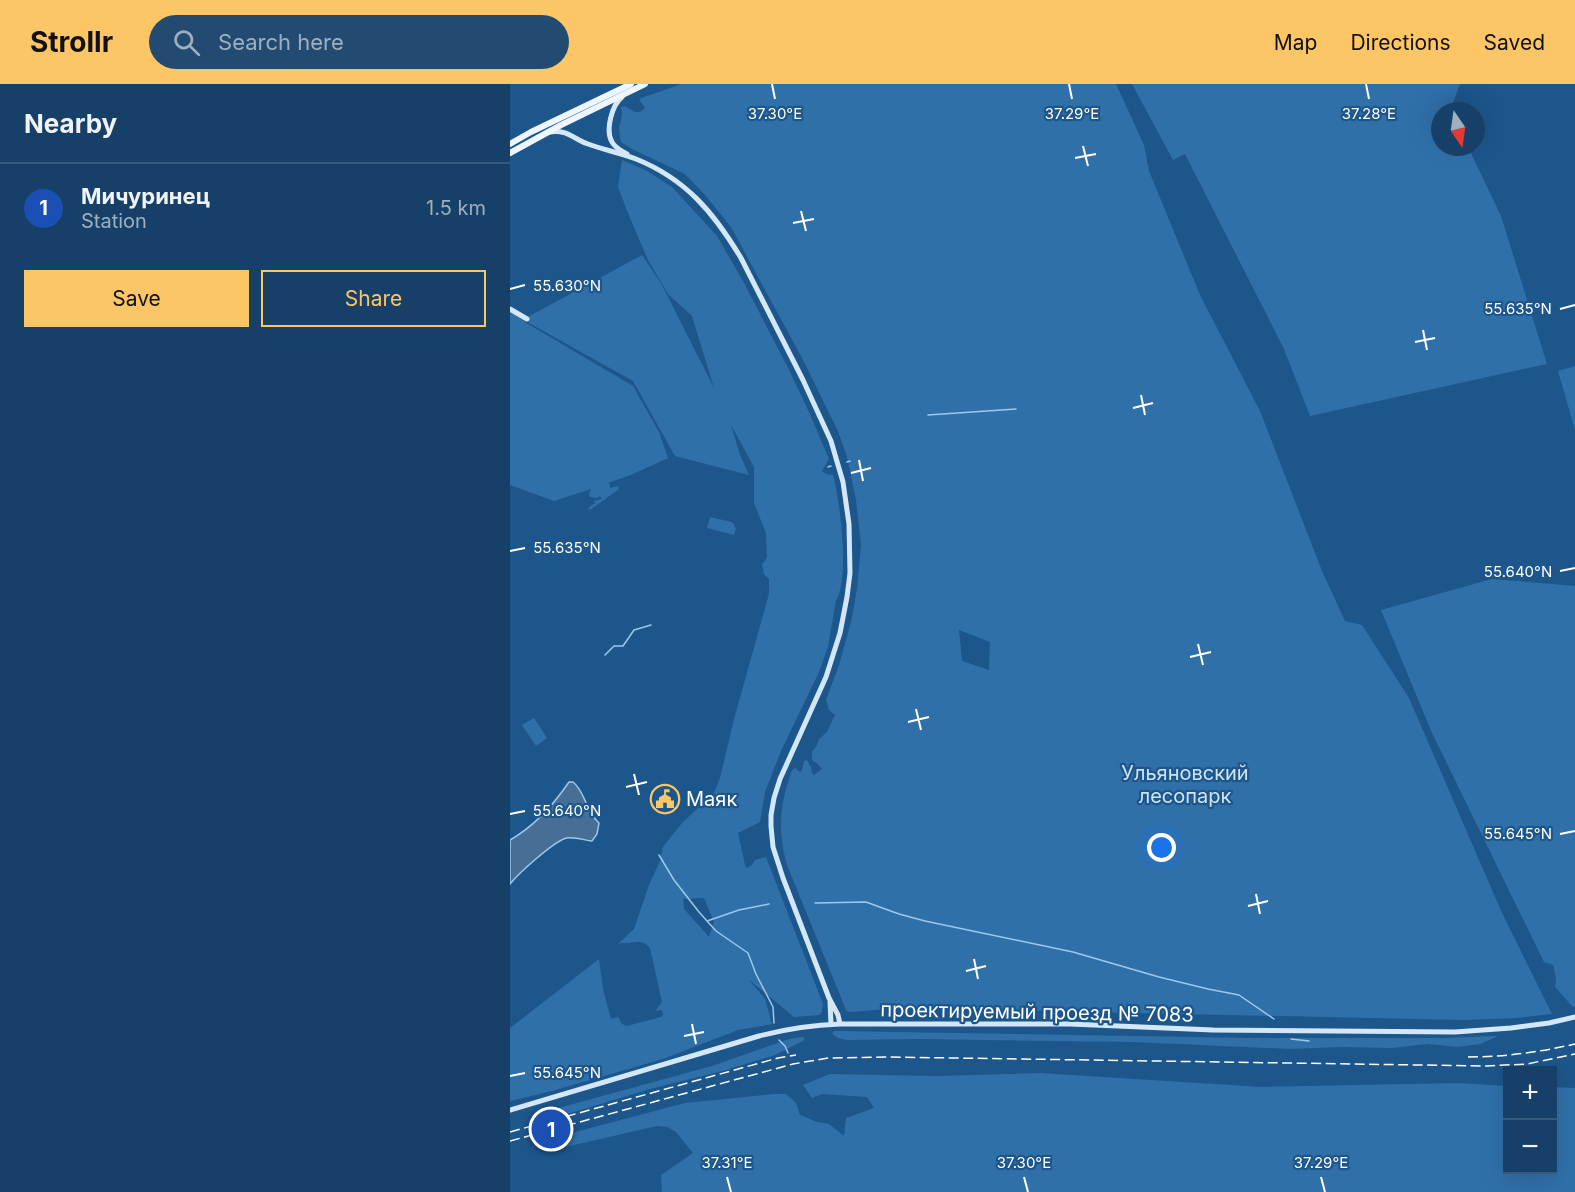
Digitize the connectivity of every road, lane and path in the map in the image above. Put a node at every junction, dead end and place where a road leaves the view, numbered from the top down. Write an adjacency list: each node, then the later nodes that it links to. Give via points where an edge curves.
1 (630, 84): 5 (main road)
2 (645, 84): 3 (main road)
3 (627, 93): 4 (main road); 7 (street, via 618,100 609,133 613,145)
4 (543, 134): 6 (main road); 7 (street, via 566,133)
5 (512, 142)
6 (510, 153)
7 (633, 158): 10 (street, via 684,186 729,237 824,422 843,482 851,548 848,597 834,656 780,779 771,826 777,862)
8 (510, 309): 9 (street)
9 (527, 319)
10 (829, 998): 12 (street); 13 (street)
11 (1575, 1017): 13 (street, проектируемый проезд № 7083, via 1512,1028 1455,1032)
12 (831, 1024): 13 (street, проектируемый проезд № 7083); 14 (street, проектируемый проезд № 7083, via 779,1031)
13 (840, 1024)
14 (510, 1110)

